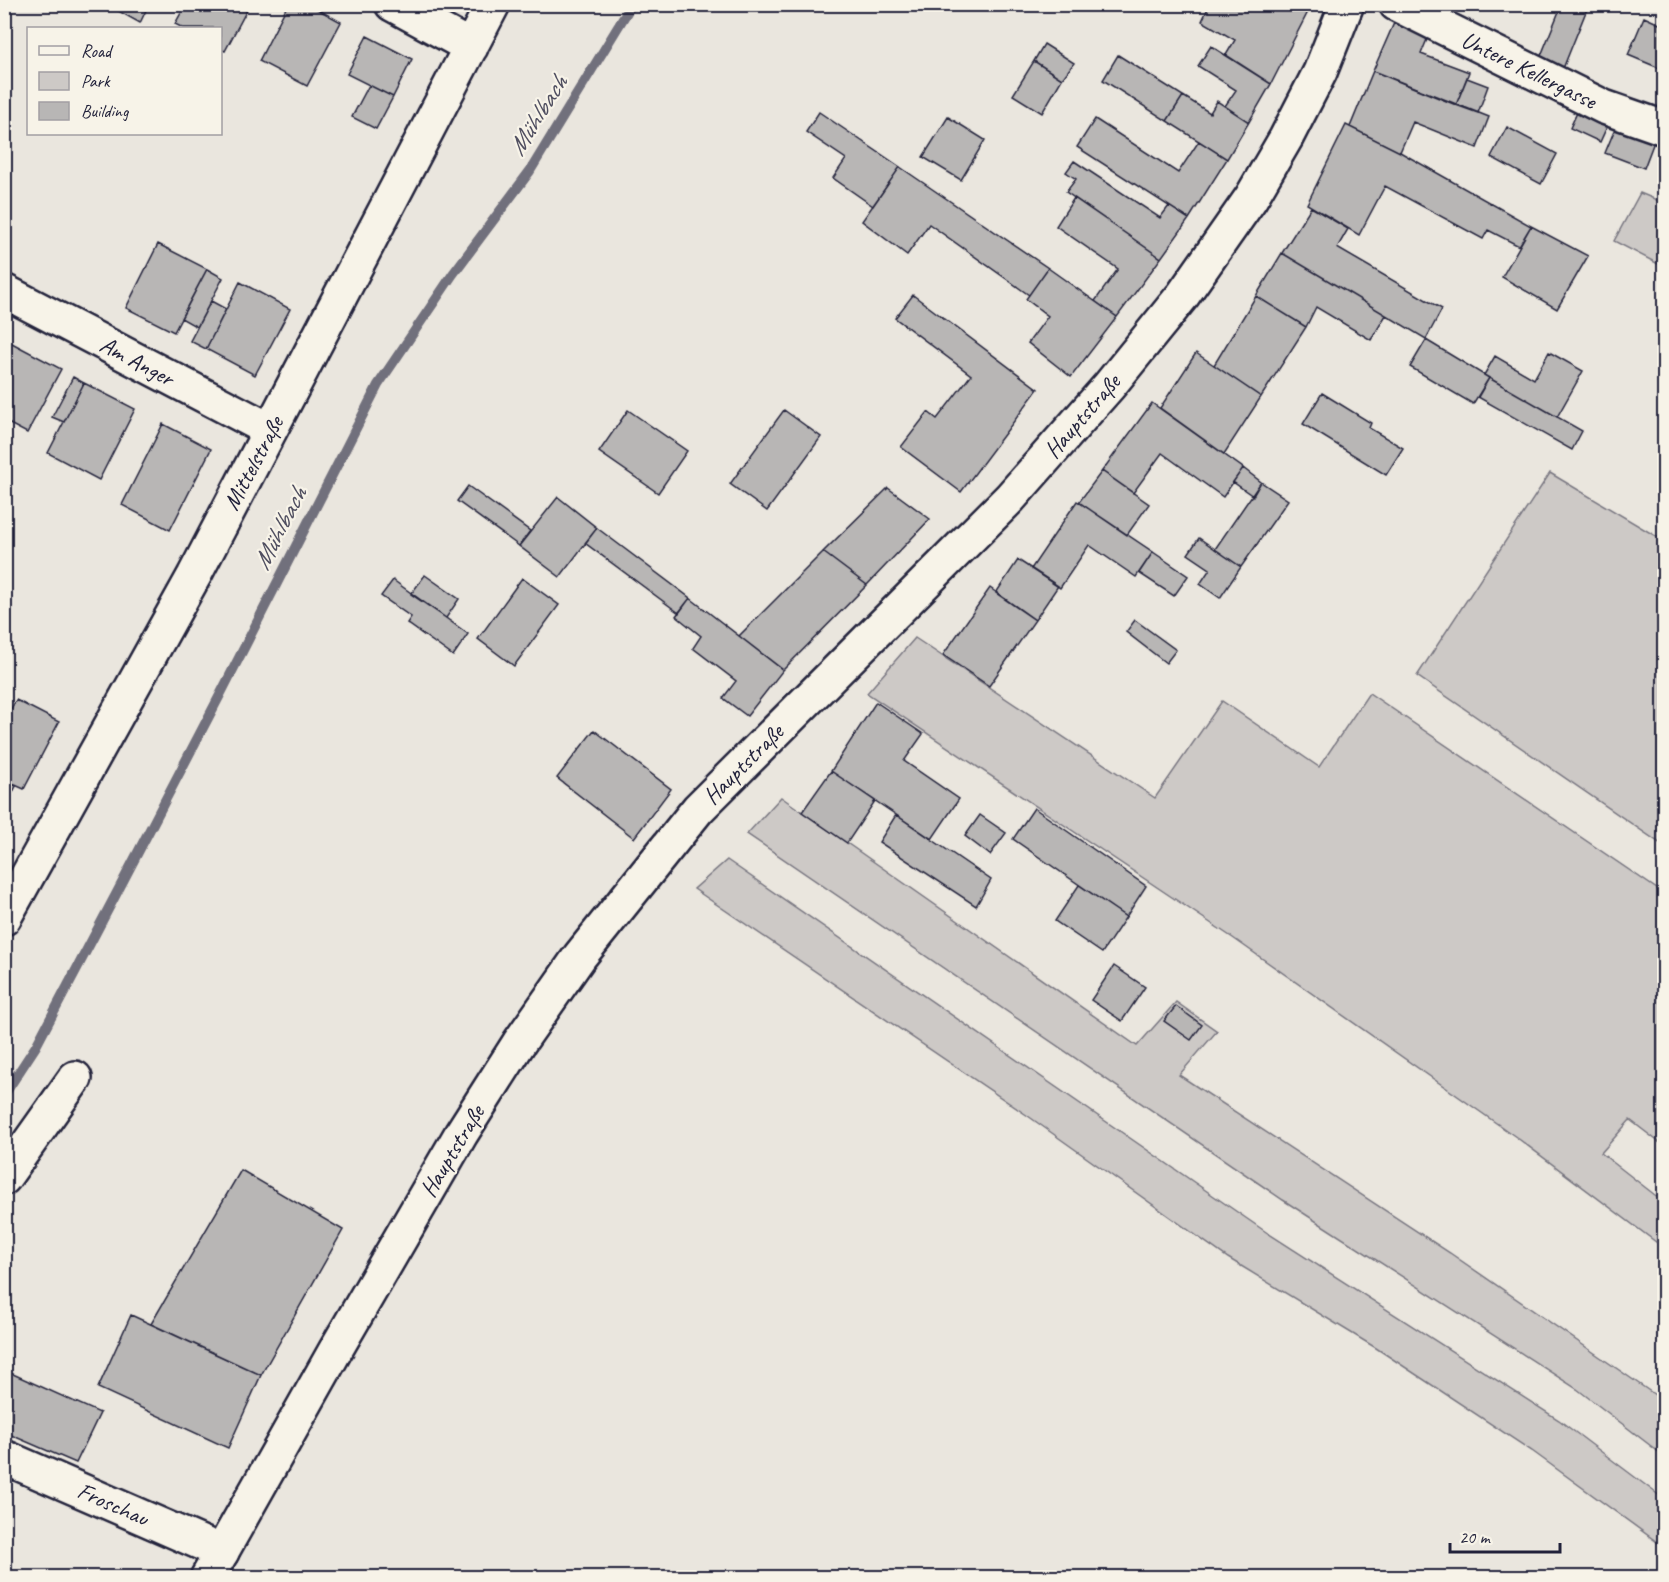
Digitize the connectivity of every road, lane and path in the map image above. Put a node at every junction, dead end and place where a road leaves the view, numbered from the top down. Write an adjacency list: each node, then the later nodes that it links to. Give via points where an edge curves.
1 (392, 4): 5 (street)
2 (493, 4): 5 (street, Mittelstraße)
3 (1347, 4): 13 (street, Hauptstraße, via 1315,82 1251,198 1183,295 1109,387 1010,498 698,809 580,956 461,1134)
4 (1396, 4): 6 (street, Untere Kellergasse, via 1604,107)
5 (471, 47): 8 (street, Mittelstraße)
6 (1665, 128)
7 (4, 291): 8 (street, Am Anger)
8 (270, 430): 9 (street, Mittelstraße, via 194,576)
9 (4, 918)
10 (75, 1078): 11 (street)
11 (4, 1178)
12 (4, 1457): 13 (street, Froschau)
13 (215, 1565)

